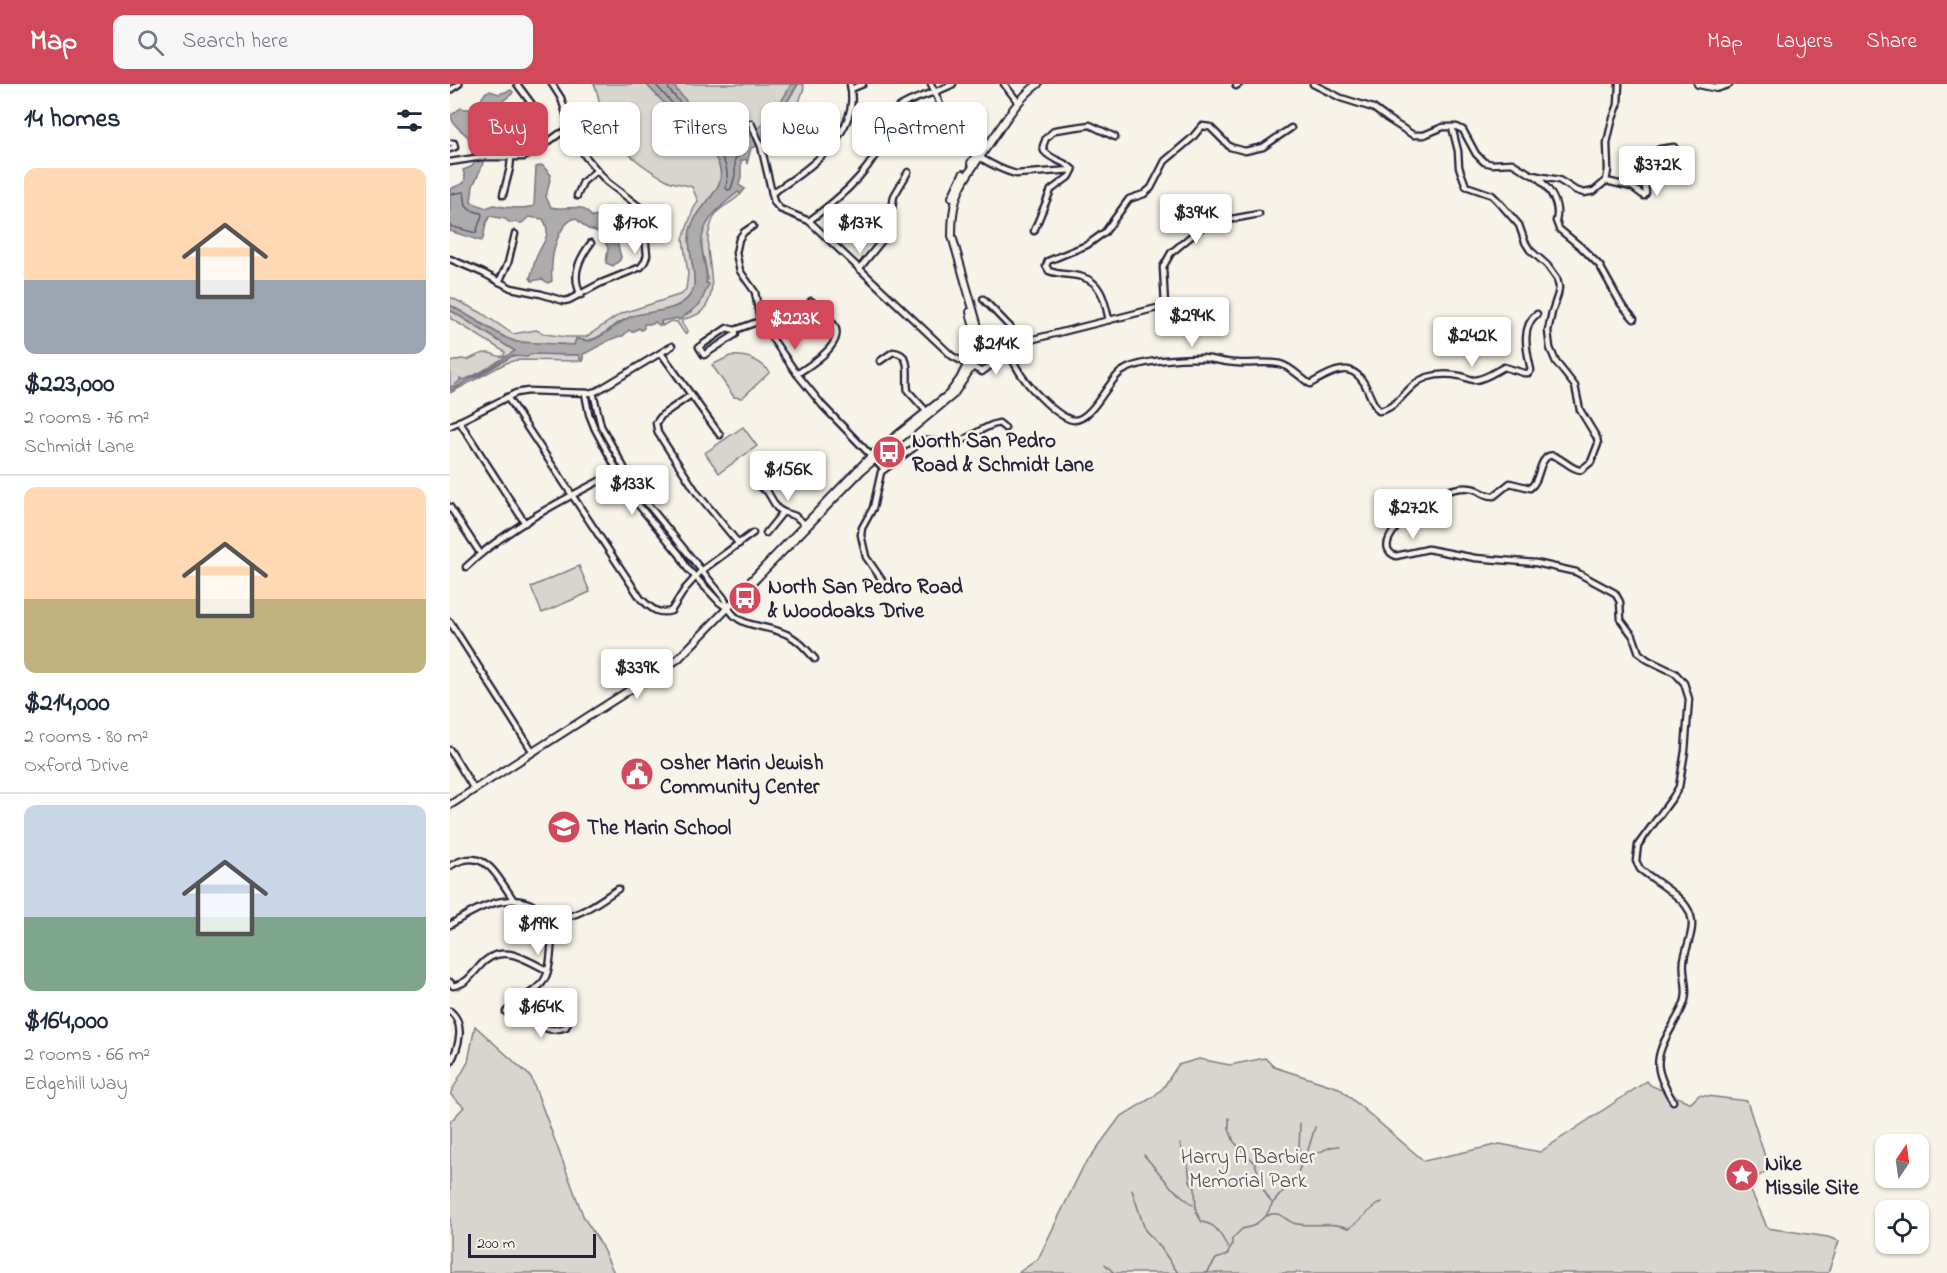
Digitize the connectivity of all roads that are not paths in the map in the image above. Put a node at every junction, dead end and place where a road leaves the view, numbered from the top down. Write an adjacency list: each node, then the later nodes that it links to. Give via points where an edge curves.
1 (459, 84): 16 (street)
2 (517, 84): 19 (street)
3 (552, 84): 20 (street)
4 (863, 84): 14 (street)
5 (931, 84): 17 (street)
6 (953, 84): 17 (street)
7 (1004, 84): 18 (street)
8 (1032, 84): 18 (main road)
9 (1038, 84): 18 (main road)
10 (1313, 84): 24 (street, via 1373,108 1413,135)
11 (1619, 84): 40 (street, via 1608,143)
12 (1698, 84): 15 (main road)
13 (1729, 84): 15 (main road)
14 (851, 86): 41 (street, via 851,106 834,142 802,174)
15 (1717, 86)
16 (450, 90)
17 (935, 93): 21 (street); 45 (street, via 897,110 866,169 841,197)
18 (1017, 101): 29 (main road)
19 (530, 102)
20 (562, 102)
21 (939, 102)
22 (534, 108): 22 (street, via 501,130 504,139 534,118)
23 (751, 123): 41 (street)
24 (1452, 127): 39 (street, via 1463,130 1484,162 1512,163); 114 (street, via 1466,186 1497,200 1520,225 1530,250 1557,279 1558,292 1548,331 1550,348 1575,386 1580,410 1598,444 1592,462 1581,470 1548,456 1530,488 1510,483 1494,496 1468,488 1437,495 1405,519 1390,536 1387,547 1396,555 1428,549 1576,572 1615,593 1621,620 1639,653 1675,673 1686,687 1689,708 1679,786 1643,836 1636,855 1640,868 1682,902 1691,916 1692,933 1683,965 1684,1002 1659,1052 1659,1073)
25 (1291, 128): 58 (street, via 1263,147 1245,151 1230,147 1210,127 1202,126 1165,161 1151,189 1129,199 1105,232 1087,245 1048,261 1049,271 1090,280 1102,295)
26 (560, 134): 34 (street, via 533,153)
27 (1115, 137): 36 (street, via 1090,125 1049,133 1044,151)
28 (450, 143): 31 (street, via 455,145)
29 (987, 143)
30 (1674, 147): 40 (street, via 1639,160 1636,170 1645,185 1644,196 1632,187)
31 (452, 149): 35 (street)
32 (585, 156): 37 (street)
33 (978, 156): 36 (street, via 1016,174); 66 (main road, via 956,198 951,222 977,323 978,343)
34 (511, 158): 35 (street); 42 (street)
35 (453, 162)
36 (1073, 170): 47 (street, via 1051,190)
37 (596, 171): 43 (street, via 583,182); 53 (street, via 643,212 647,255 641,267)
38 (909, 172): 51 (street, via 894,196 888,233)
39 (1536, 175): 40 (street, via 1560,180 1584,193 1594,191); 57 (street, via 1556,202 1559,229 1600,266)
40 (1606, 181)
41 (772, 193): 45 (street, via 780,209)
42 (503, 195)
43 (577, 196)
44 (1259, 214): 58 (street, via 1201,228 1171,253 1163,267 1165,306)
45 (809, 221): 51 (street)
46 (753, 226): 59 (street, via 744,231 736,253 740,271 755,292)
47 (1034, 231)
48 (515, 234): 52 (street)
49 (591, 243): 53 (street, via 582,255 576,276)
50 (450, 259): 52 (street)
51 (859, 269): 66 (street, via 952,356)
52 (499, 282): 53 (street, via 519,291 564,301)
53 (581, 295)
54 (983, 299): 61 (street, via 1011,328)
55 (811, 301): 67 (street, via 834,324 835,343)
56 (1537, 314): 63 (street, via 1526,335 1529,373 1504,367 1474,380 1454,375 1429,376 1419,380 1396,404 1379,411 1358,375 1349,370 1340,369 1310,384 1281,364 1202,358 1130,366 1115,376 1090,411 1072,420 1042,399)
57 (1634, 319)
58 (1108, 320): 61 (street)
59 (760, 321): 60 (street); 67 (street)
60 (735, 330): 60 (street, via 727,328 699,347 704,355 736,334)
61 (1018, 345): 63 (street)
62 (672, 346): 64 (street)
63 (1008, 352): 66 (street, via 982,372)
64 (661, 353): 68 (street); 70 (street)
65 (880, 361): 72 (street, via 893,352 904,356 908,391)
66 (970, 367): 72 (main road, via 953,395)
67 (797, 374): 77 (street)
68 (593, 392): 69 (street); 78 (street, via 601,426)
69 (585, 393): 71 (street, via 528,391); 80 (street, via 595,429)
70 (691, 395): 76 (street); 89 (street, via 662,415 656,423 658,433 697,493)
71 (507, 397): 73 (street); 82 (street)
72 (929, 413): 77 (main road)
73 (459, 421): 74 (street); 85 (street)
74 (450, 426)
75 (1005, 428): 79 (street, via 999,423 989,425 952,444 923,441)
76 (720, 435)
77 (874, 457): 79 (street); 86 (main road)
78 (623, 469): 80 (street); 92 (street)
79 (884, 469): 94 (street, via 861,535 866,557)
80 (617, 472): 82 (street); 93 (street, via 634,501)
81 (760, 488): 84 (street)
82 (571, 496): 85 (street); 93 (street, via 641,599 653,610 670,611)
83 (450, 507): 90 (street)
84 (783, 512): 86 (street); 88 (street)
85 (525, 523): 90 (street)
86 (806, 525): 95 (main road)
87 (753, 533): 89 (street)
88 (766, 533)
89 (739, 544): 92 (street)
90 (480, 553): 91 (street)
91 (465, 567)
92 (701, 571): 93 (street); 95 (street, via 724,598)
93 (695, 578): 95 (street)
94 (882, 580)
95 (727, 608): 97 (street, via 740,621 791,637); 99 (main road, via 678,659)
96 (450, 622): 99 (street)
97 (815, 659)
98 (450, 750): 100 (street)
99 (533, 752): 100 (main road)
100 (474, 789): 101 (main road)
101 (450, 805)
102 (450, 866): 104 (street, via 473,858 486,862)
103 (618, 889): 105 (street, via 573,916)
104 (513, 899): 105 (street, via 530,903); 106 (street, via 484,907)
105 (553, 919): 107 (street)
106 (450, 925)
107 (548, 971): 108 (street, via 515,954 496,954 483,962 465,984 453,986); 109 (street, via 543,982)
108 (450, 982)
109 (527, 995): 111 (street); 112 (street, via 537,1022 548,1030 566,1027)
110 (450, 1011): 113 (street, via 461,1027)
111 (506, 1012)
112 (570, 1017)
113 (450, 1063)
114 (1673, 1101)
115 (1738, 1167): 116 (street)
116 (1745, 1178)

